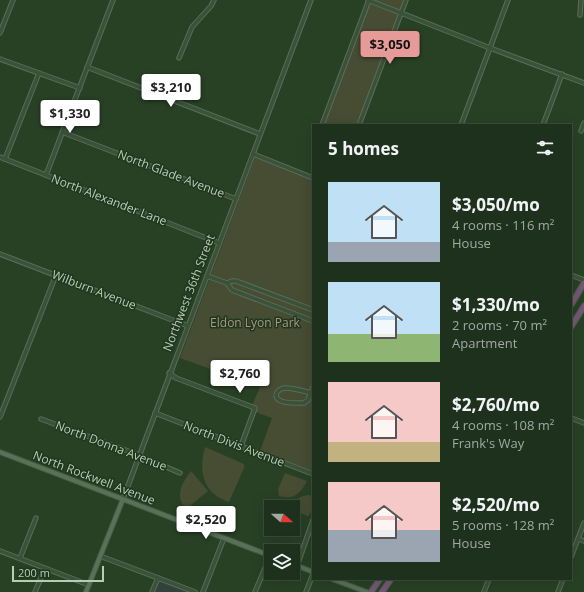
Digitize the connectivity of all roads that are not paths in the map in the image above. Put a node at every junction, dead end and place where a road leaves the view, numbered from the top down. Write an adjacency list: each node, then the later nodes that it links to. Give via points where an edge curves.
1 (12, 0): 11 (street)
2 (113, 0): 15 (street)
3 (214, 0): 13 (street, via 192,27)
4 (311, 0): 27 (street, Northwest 36th Street)
5 (369, 0): 9 (street); 21 (street)
6 (406, 0): 9 (street)
7 (508, 0): 12 (street)
8 (581, 0): 10 (street)
9 (401, 13): 12 (street); 22 (street)
10 (580, 15)
11 (0, 33)
12 (490, 48): 17 (street); 23 (street)
13 (179, 58)
14 (0, 59): 16 (street)
15 (87, 67): 19 (street); 27 (street)
16 (39, 73): 19 (street); 30 (street)
17 (562, 74): 18 (street); 24 (street)
18 (584, 83)
19 (80, 88): 26 (street)
20 (584, 123): 25 (street)
21 (322, 124)
22 (359, 124)
23 (461, 124)
24 (543, 124)
25 (581, 131)
26 (62, 132): 31 (street); 33 (street, North Glade Avenue)
27 (260, 134): 28 (street, Northwest 36th Street)
28 (253, 154): 32 (street); 33 (street, Northwest 36th Street)
29 (0, 157): 30 (street, North Alexander Lane)
30 (5, 159): 31 (street, North Alexander Lane)
31 (46, 175): 34 (street, North Alexander Lane)
32 (312, 178)
33 (236, 199): 34 (street, Northwest 36th Street)
34 (219, 243): 38 (street, Northwest 36th Street)
35 (0, 254): 36 (street, Wilburn Avenue)
36 (56, 275): 49 (street, Wilburn Avenue); 54 (street)
37 (572, 275): 39 (street)
38 (207, 276): 40 (street); 49 (street, Northwest 36th Street)
39 (584, 280)
40 (227, 283): 42 (street, via 236,281); 45 (street, via 232,290)
41 (584, 283): 43 (highway)
42 (286, 300): 45 (street); 46 (street)
43 (572, 303)
44 (584, 306): 48 (highway)
45 (283, 309): 47 (street)
46 (312, 310)
47 (312, 321)
48 (572, 325)
49 (188, 326): 50 (street, Northwest 36th Street)
50 (169, 373): 53 (street, Northwest 36th Street); 58 (street, via 255,408)
51 (312, 390): 52 (street)
52 (311, 393): 52 (street, via 285,388 280,389 276,395 281,401 304,403)
53 (155, 413): 58 (street, North Divis Avenue); 60 (street, Northwest 36th Street)
54 (0, 418)
55 (572, 418): 57 (street)
56 (41, 419): 60 (street, North Donna Avenue)
57 (584, 423)
58 (241, 446): 62 (street, North Divis Avenue)
59 (0, 452): 63 (main road, North Rockwell Avenue)
60 (139, 456): 61 (street, North Donna Avenue); 63 (street, Northwest 36th Street)
61 (180, 473)
62 (312, 474)
63 (122, 499): 67 (main road, North Rockwell Avenue); 74 (main road, Northwest 36th Street)
64 (36, 518): 76 (street)
65 (312, 522): 71 (street)
66 (584, 523): 68 (street)
67 (224, 538): 72 (main road, North Rockwell Avenue); 93 (street)
68 (578, 539): 69 (street); 73 (street)
69 (584, 541)
70 (1, 551): 75 (street); 76 (street)
71 (300, 552)
72 (264, 553)
73 (572, 554)
74 (100, 556): 82 (street); 88 (main road, Northwest 36th Street)
75 (0, 557)
76 (20, 558): 78 (street)
77 (300, 567): 80 (main road)
78 (45, 568): 88 (street); 89 (street)
79 (264, 572): 94 (street)
80 (312, 573)
81 (312, 576): 95 (street)
82 (158, 578): 91 (street); 92 (street)
83 (379, 580): 97 (highway)
84 (390, 580): 98 (highway)
85 (489, 580): 99 (street)
86 (563, 580): 100 (street)
87 (342, 581): 96 (main road)
88 (89, 585): 90 (main road, Northwest 36th Street)
89 (35, 592)
90 (86, 592)
91 (152, 592)
92 (195, 592)
93 (203, 592)
94 (255, 592)
95 (306, 592)
96 (366, 592)
97 (371, 592)
98 (382, 592)
99 (484, 592)
100 (558, 592)

